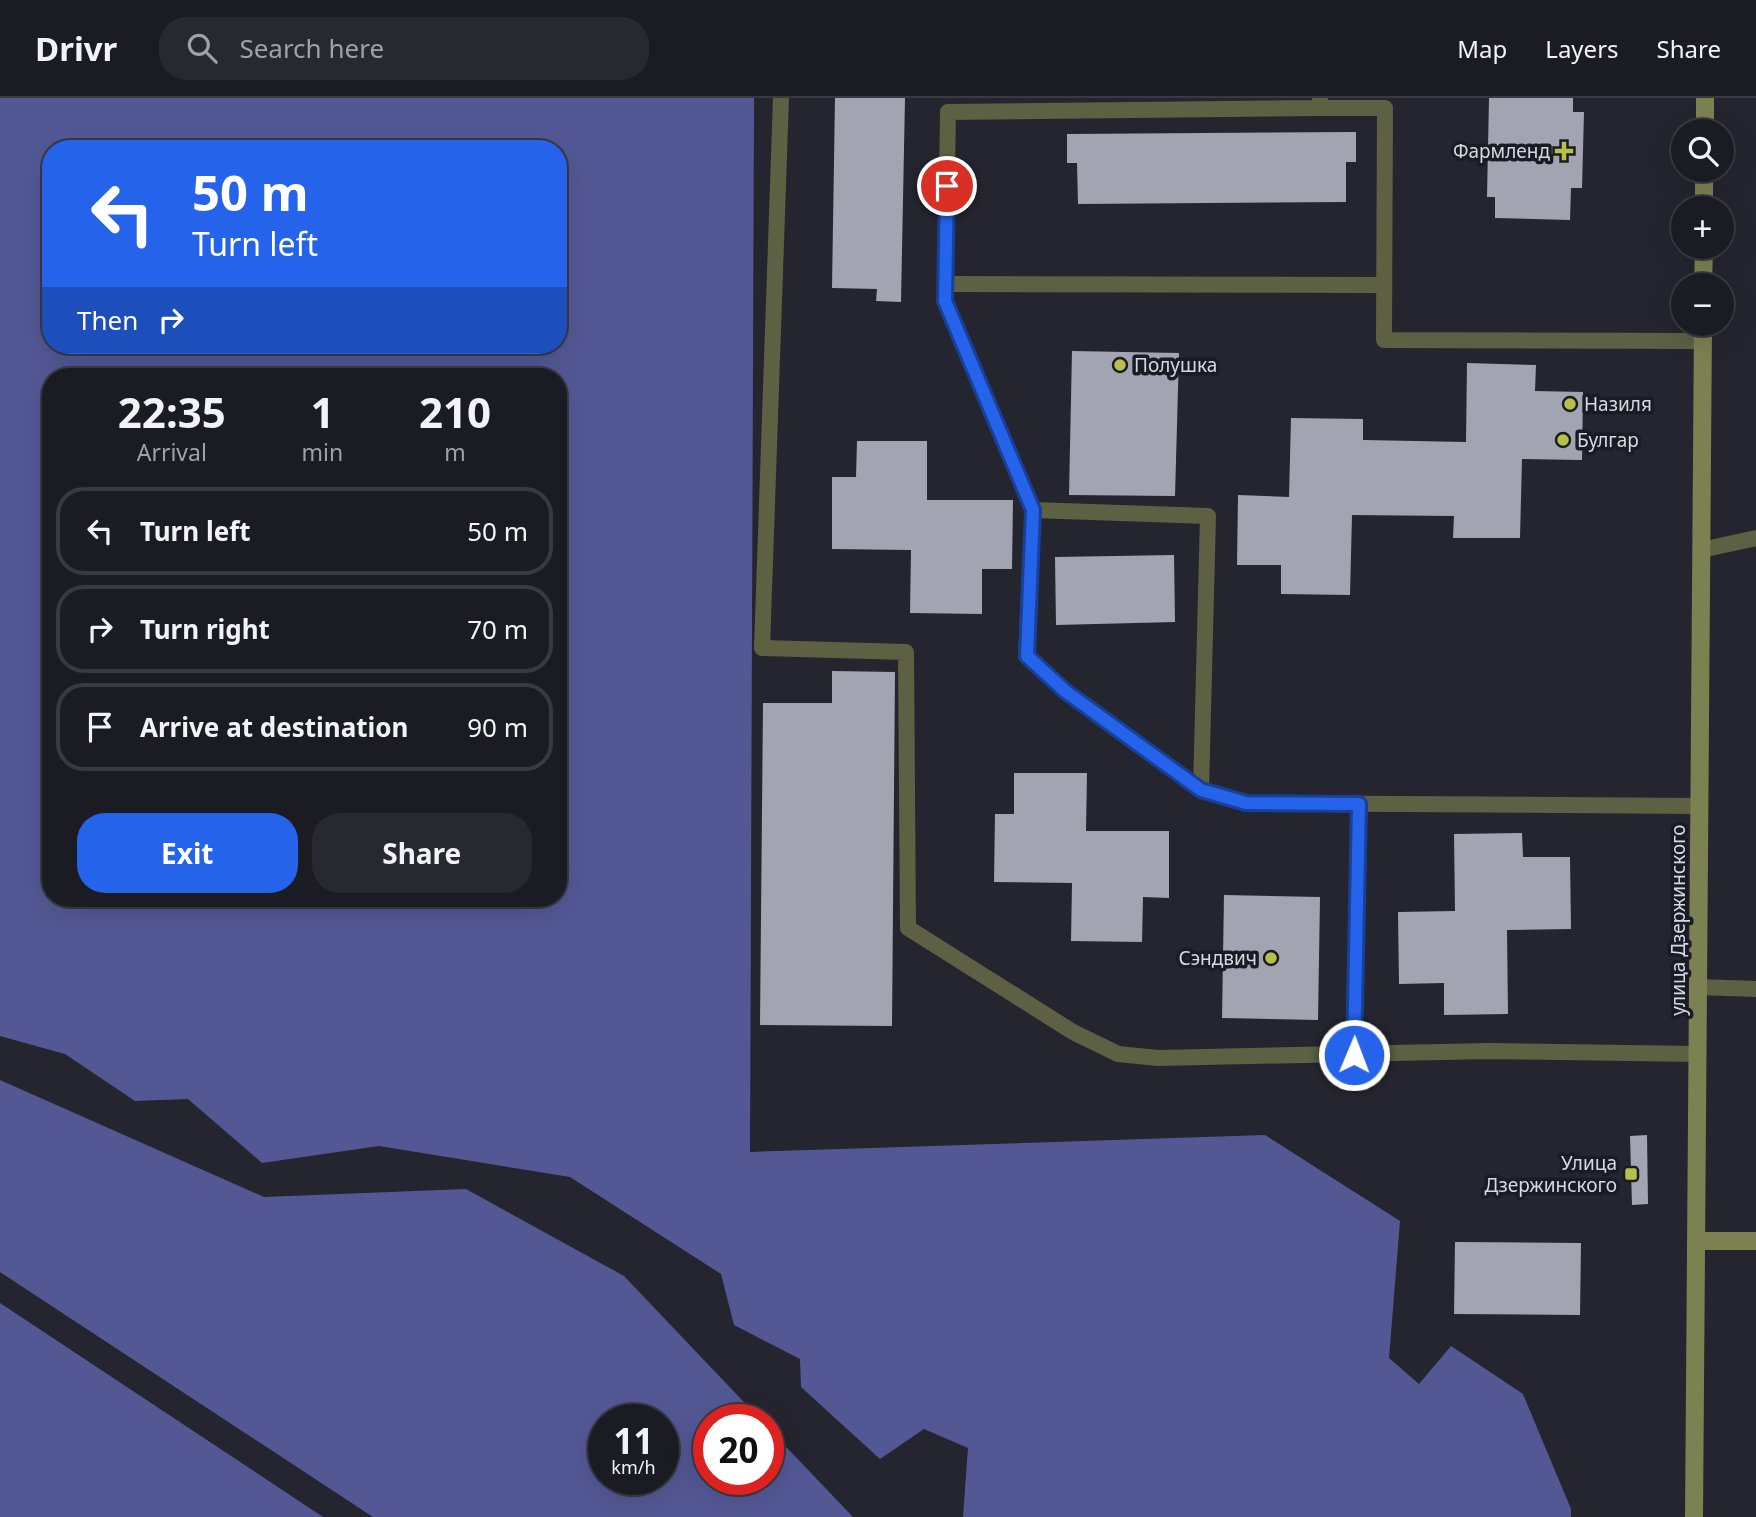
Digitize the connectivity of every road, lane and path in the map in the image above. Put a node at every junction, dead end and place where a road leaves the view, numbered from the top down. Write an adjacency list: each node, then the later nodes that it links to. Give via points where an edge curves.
1 (781, 98): 19 (lane, via 762,648 906,652 908,928 1073,1032 1118,1054 1158,1058)
2 (1705, 98): 5 (main road)
3 (1320, 103): 4 (lane); 7 (lane, via 1385,108)
4 (948, 105): 6 (lane)
5 (1704, 119)
6 (945, 284): 7 (lane); 10 (lane, via 945,301)
7 (1384, 285): 8 (lane, via 1384,340)
8 (1671, 333)
9 (1703, 336): 12 (main road, улица Дзержинского)
10 (1033, 510): 13 (lane, via 1027,656 1065,691); 13 (lane, via 1208,516)
11 (1756, 538): 12 (lane)
12 (1701, 550): 15 (main road, улица Дзержинского)
13 (1201, 790): 14 (lane, via 1246,803)
14 (1359, 804): 15 (lane); 19 (lane)
15 (1699, 806): 16 (main road, улица Дзержинского)
16 (1698, 987): 17 (lane); 18 (main road, улица Дзержинского)
17 (1756, 989)
18 (1698, 1054): 19 (lane, via 1488,1051); 20 (main road, улица Дзержинского)
19 (1354, 1055)
20 (1696, 1241): 21 (main road); 22 (main road, улица Дзержинского)
21 (1756, 1241)
22 (1694, 1517)

